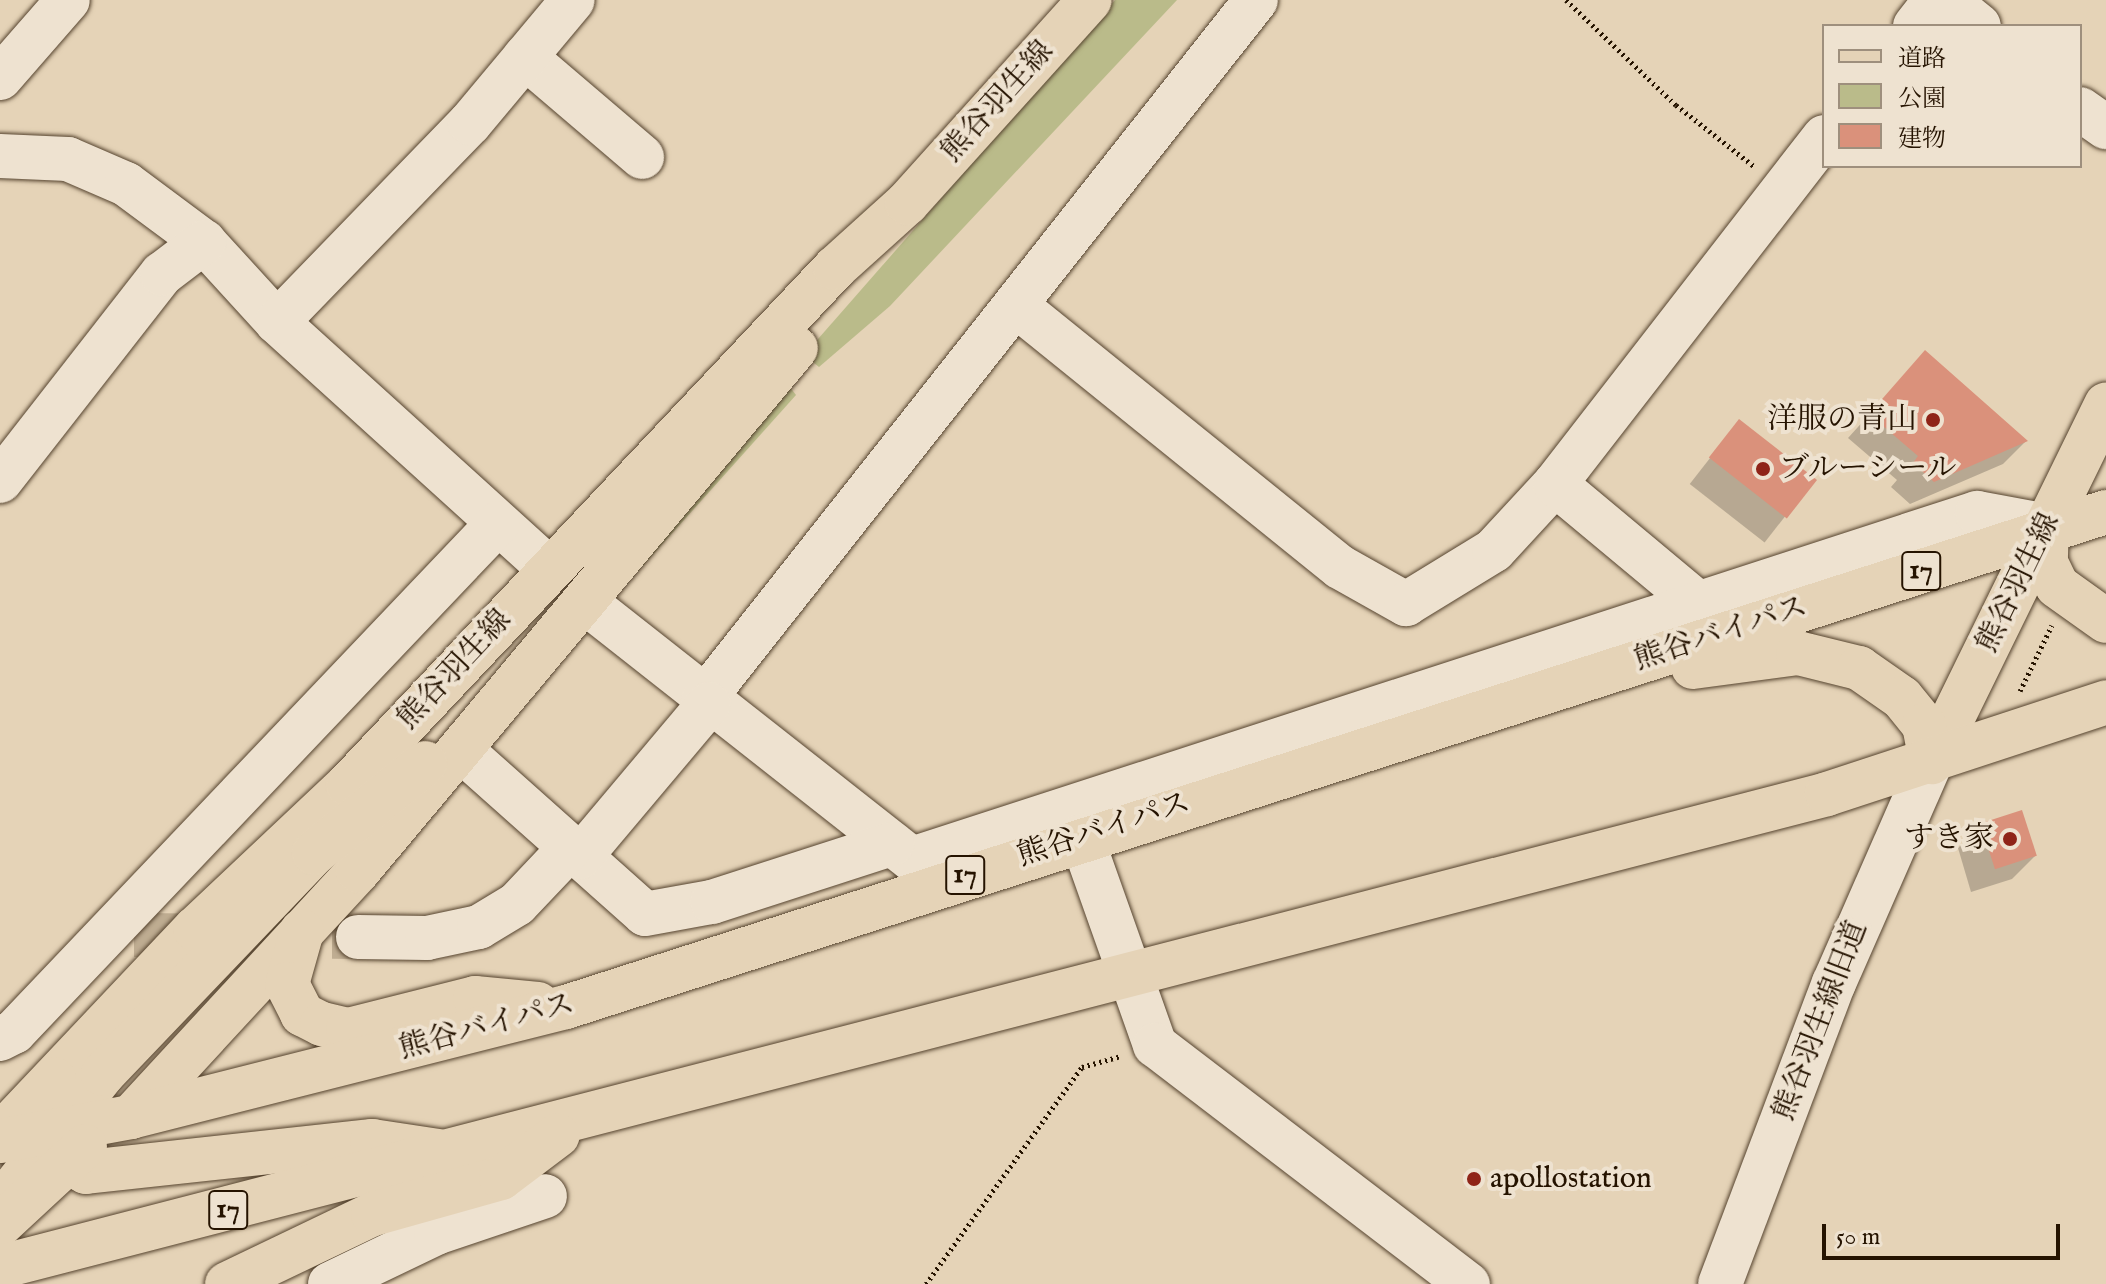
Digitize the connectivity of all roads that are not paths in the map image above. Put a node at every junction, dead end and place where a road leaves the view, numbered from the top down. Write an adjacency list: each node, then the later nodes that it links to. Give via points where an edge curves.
1 (68, 0): 10 (street)
2 (573, 0): 9 (street)
3 (1090, 0): 16 (main road, 熊谷羽生線)
4 (1256, 0): 18 (street)
5 (1935, 0): 7 (street)
6 (1947, 0): 8 (street)
7 (1917, 24)
8 (1977, 24)
9 (525, 57): 15 (street); 19 (street)
10 (0, 78)
11 (2082, 110): 12 (street)
12 (2106, 127)
13 (1822, 139): 22 (street)
14 (0, 156): 17 (street, via 68,159 126,184)
15 (642, 157)
16 (907, 203): 26 (main road, 熊谷羽生線, via 835,268); 27 (main road, 熊谷羽生線)
17 (204, 242): 19 (street); 21 (street, via 162,274)
18 (1019, 308): 22 (street, via 1340,567 1406,604 1494,550); 33 (street)
19 (277, 322): 24 (street)
20 (2106, 404): 25 (main road, 熊谷羽生線)
21 (0, 481)
22 (1555, 484): 28 (street)
23 (2106, 512): 25 (main road, 熊谷バイパス / 17)
24 (498, 523): 26 (street); 30 (street)
25 (2047, 526): 28 (street, via 1977,513); 29 (main road, via 2046,563 2057,586); 31 (main road, 熊谷バイパス / 17); 36 (main road, 熊谷羽生線)
26 (549, 569): 46 (main road, 熊谷羽生線, via 348,785 195,929)
27 (585, 602): 32 (main road, 熊谷羽生線); 33 (street)
28 (1698, 603): 38 (street, via 912,859)
29 (2106, 621)
30 (362, 664): 44 (street, via 14,1032); 45 (street, via 314,743 27,1048)
31 (1548, 690): 36 (main road, via 1766,654 1833,659 1902,698 1924,725); 37 (main road, 熊谷バイパス / 17)
32 (505, 699): 35 (main road, 熊谷羽生線); 50 (main road, via 314,853)
33 (706, 702): 38 (street); 39 (street)
34 (2106, 702): 36 (main road, 17)
35 (461, 750): 39 (street); 40 (main road, 熊谷羽生線)
36 (1931, 762): 42 (main road, 17); 59 (street, 熊谷羽生線旧道, via 1834,983)
37 (1081, 836): 42 (street); 43 (main road, 熊谷バイパス / 17)
38 (892, 844): 39 (street, via 712,902 645,914)
39 (575, 853): 41 (street, via 517,904 479,927 427,938)
40 (302, 931): 43 (main road, via 287,984 302,1014 322,1024 348,1030 475,998); 47 (main road, 熊谷羽生線)
41 (358, 937)
42 (1126, 973): 48 (main road, 17); 58 (street, via 1155,1045)
43 (566, 1007): 47 (main road, 熊谷バイパス / 17)
44 (0, 1039)
45 (0, 1062)
46 (54, 1079): 49 (main road, 熊谷羽生線); 50 (main road)
47 (131, 1117): 50 (main road)
48 (575, 1122): 51 (main road, 17); 56 (main road, via 501,1178 373,1214)
49 (0, 1138): 50 (main road)
50 (57, 1147): 51 (main road, via 86,1172 372,1141); 53 (main road); 54 (main road)
51 (456, 1154): 55 (main road, 17)
52 (545, 1196): 57 (street, via 436,1233)
53 (0, 1205)
54 (0, 1225)
55 (0, 1267)
56 (227, 1284)
57 (330, 1284)
58 (1468, 1284)
59 (1720, 1284)

